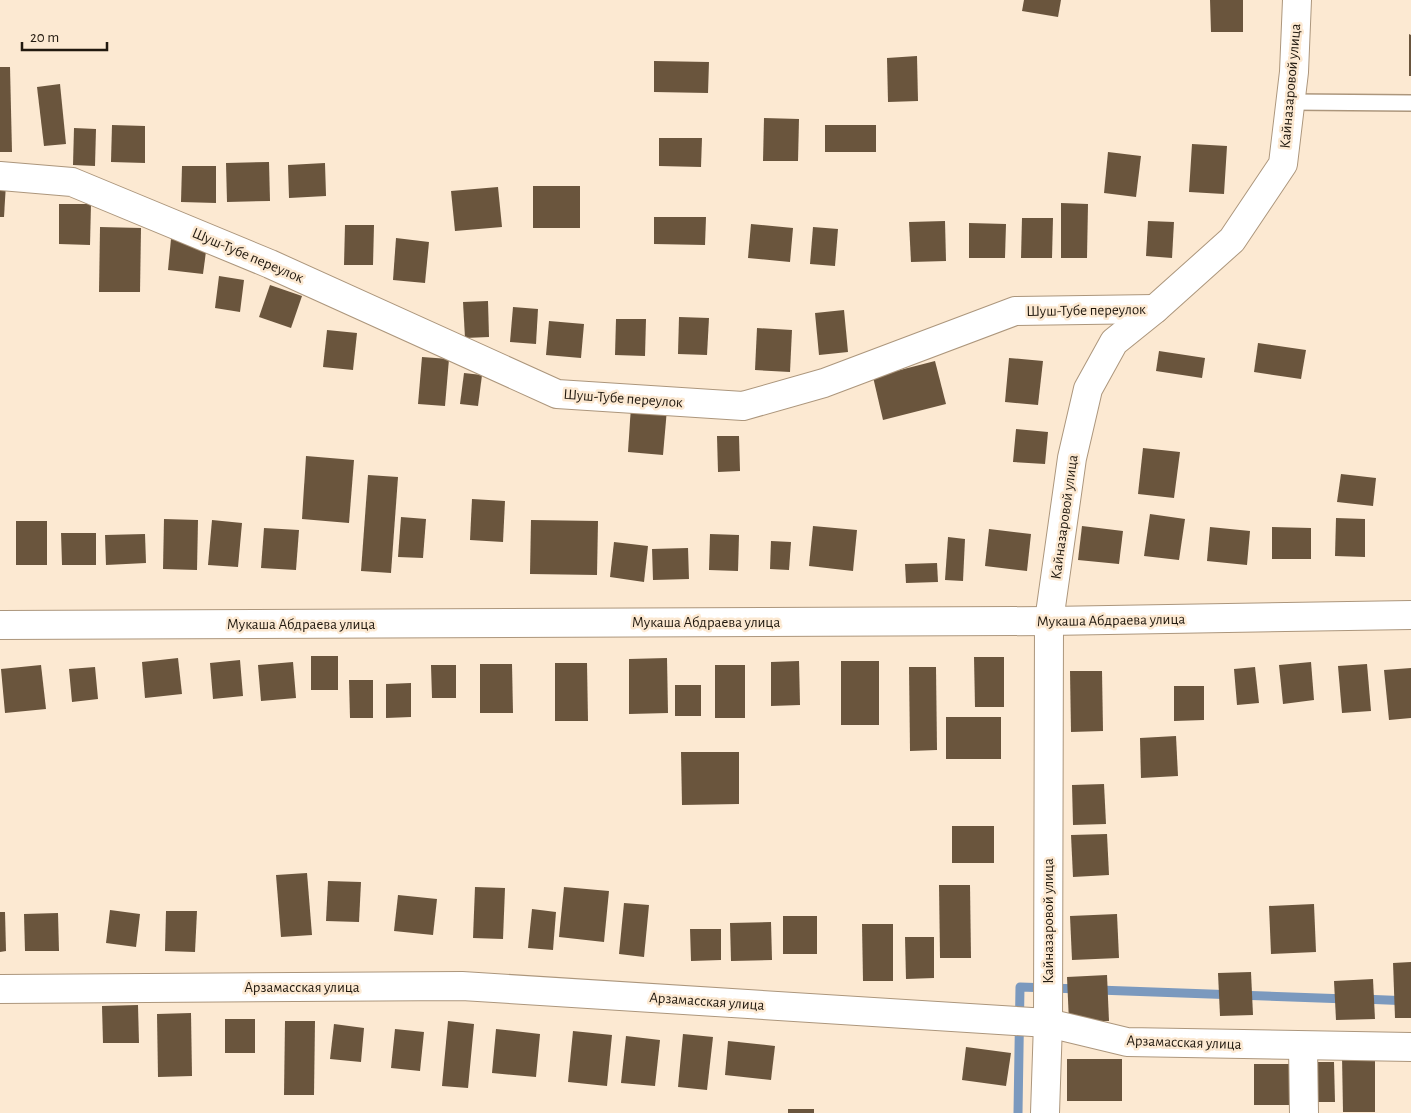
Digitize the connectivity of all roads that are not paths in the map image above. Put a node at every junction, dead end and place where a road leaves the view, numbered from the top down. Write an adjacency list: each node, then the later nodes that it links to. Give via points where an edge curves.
1 (1297, 0): 2 (street, Кайназаровой улица)
2 (1290, 102): 3 (lane); 5 (street, Кайназаровой улица, via 1283,164 1232,240)
3 (1411, 103)
4 (0, 176): 5 (street, Шуш-Тубе переулок, via 72,182 270,264 557,394 743,406 824,383 1015,311)
5 (1155, 309): 7 (street, Кайназаровой улица, via 1114,342 1088,389 1072,458)
6 (1411, 615): 7 (street, Мукаша Абдраева улица)
7 (1049, 621): 8 (street, Мукаша Абдраева улица); 10 (street, Кайназаровой улица)
8 (0, 625)
9 (0, 989): 10 (street, Арзамасская улица, via 462,986)
10 (1048, 1023): 11 (street, Арзамасская улица, via 1127,1042); 13 (street, Кайназаровой улица)
11 (1302, 1046): 12 (street, Арзамасская улица); 14 (street)
12 (1411, 1047)
13 (1045, 1113)
14 (1304, 1113)

